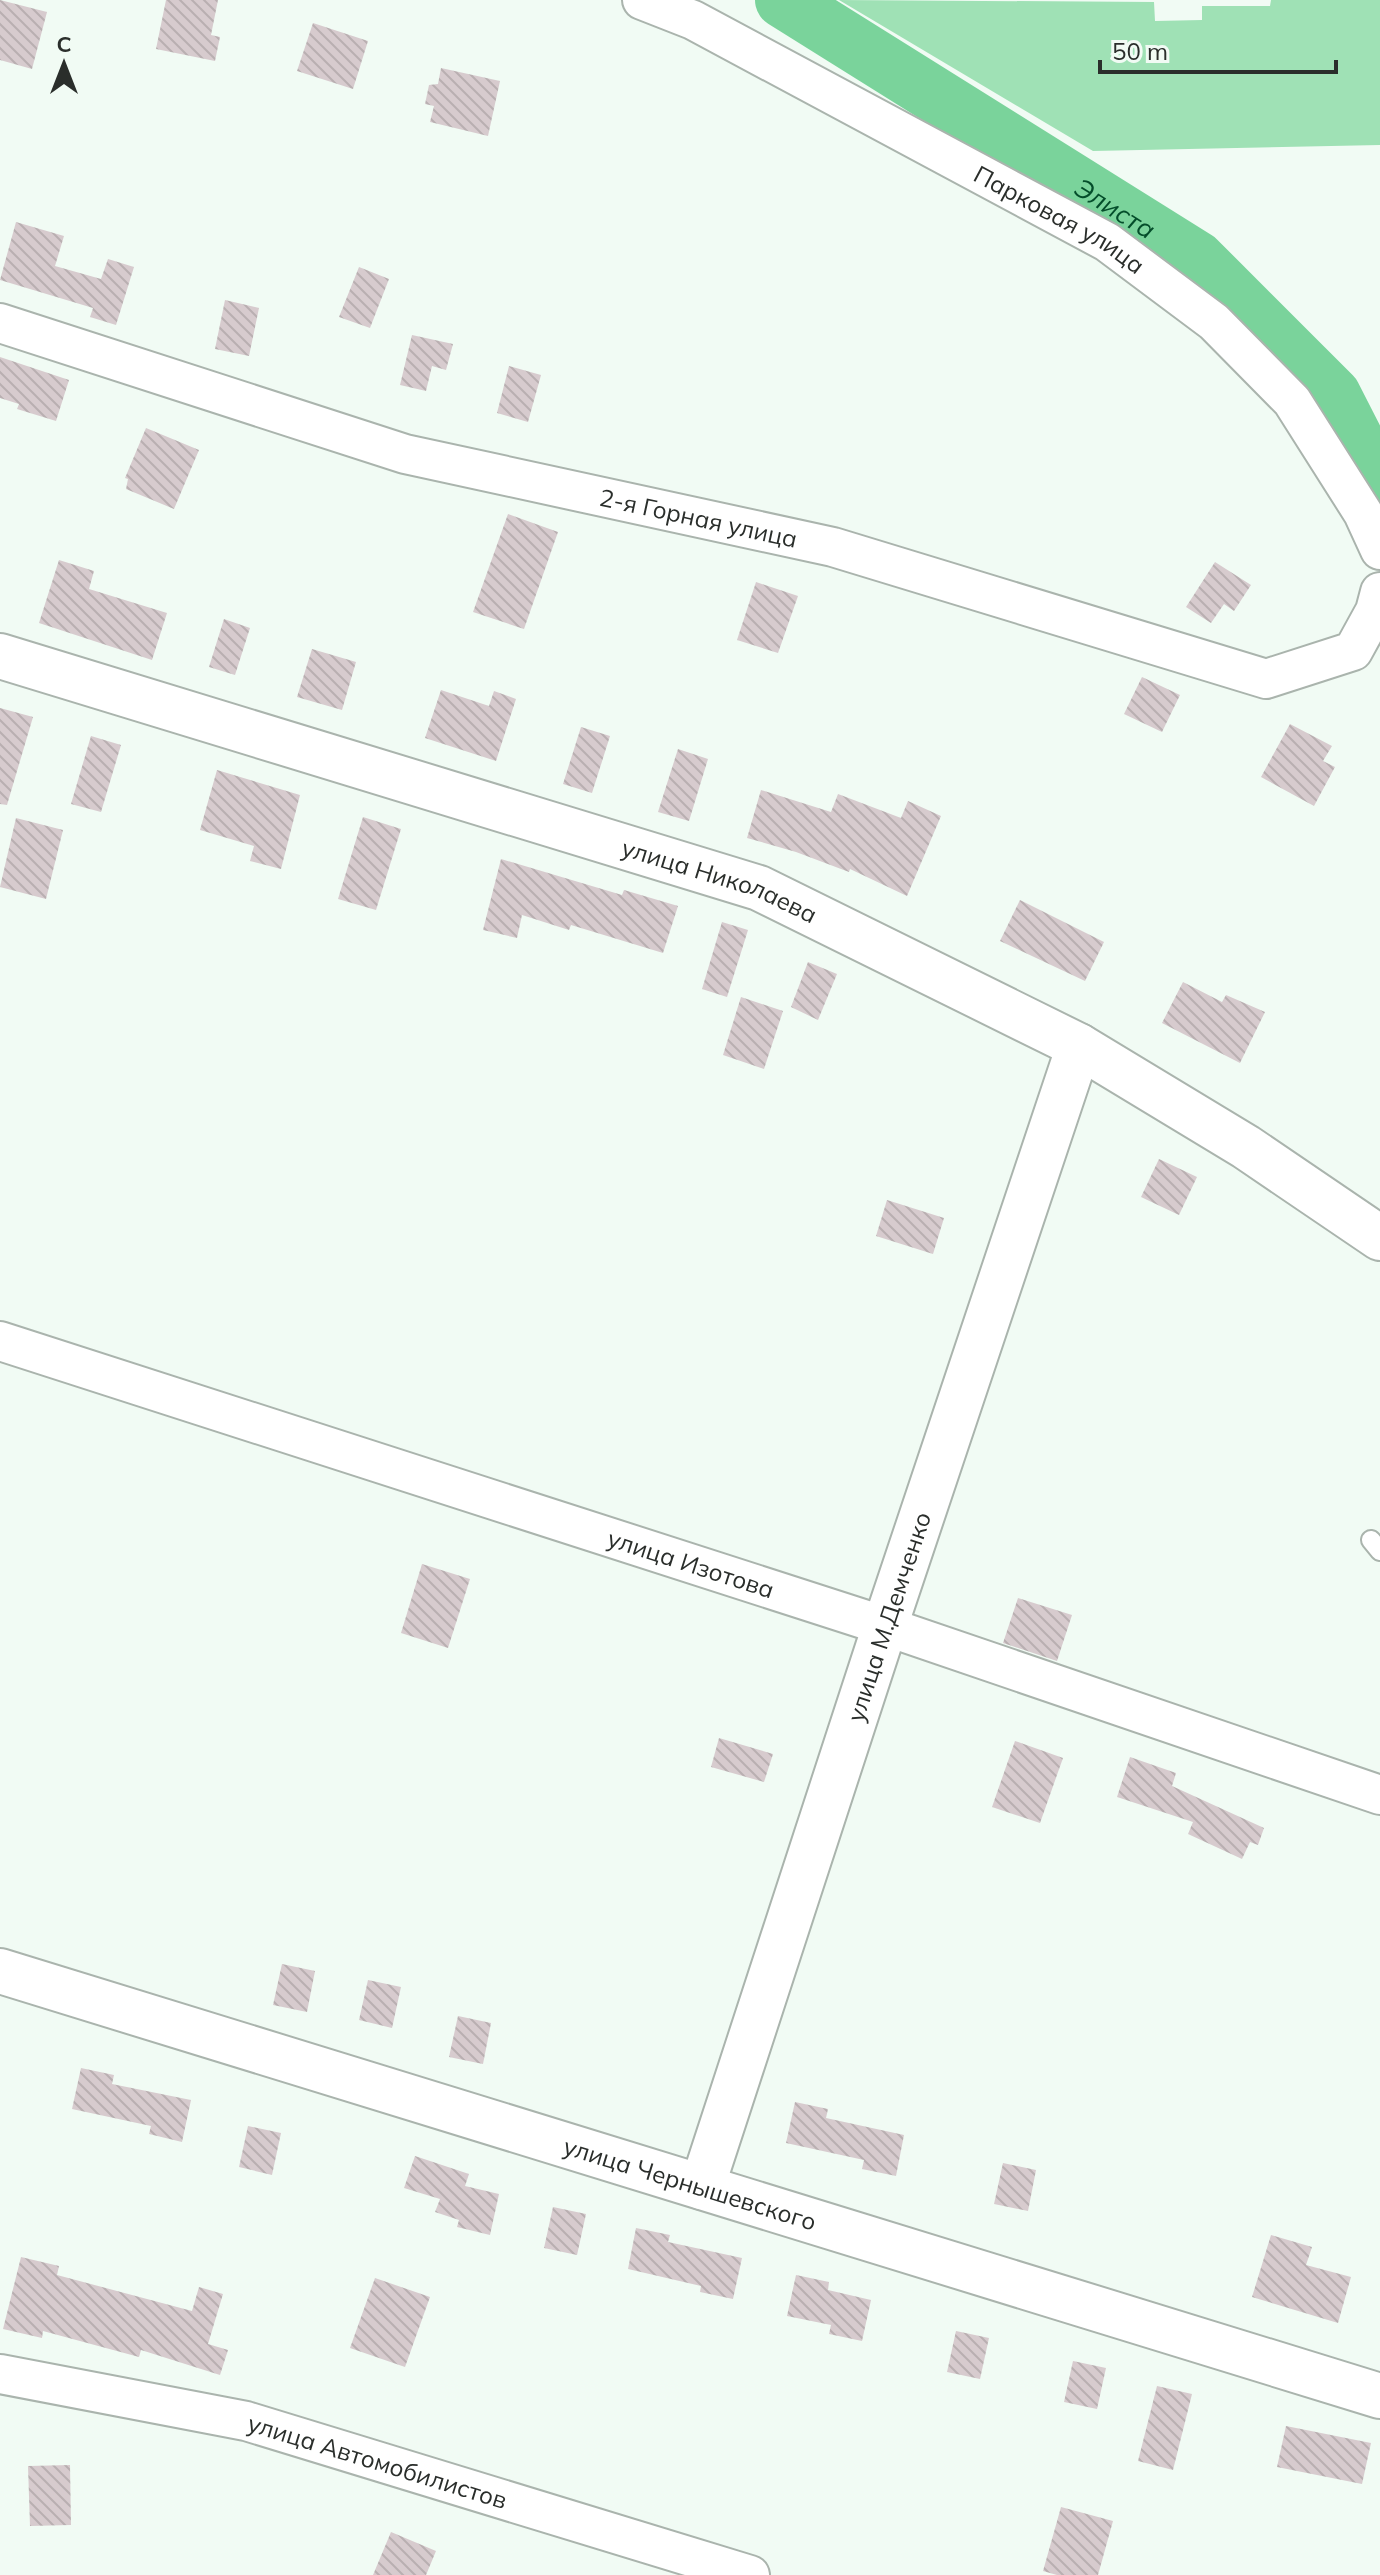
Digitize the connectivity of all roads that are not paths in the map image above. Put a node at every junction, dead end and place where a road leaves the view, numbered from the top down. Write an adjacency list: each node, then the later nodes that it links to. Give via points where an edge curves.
1 (642, 0): 3 (street, Парковая улица, via 693,20 1107,242 1214,322 1292,401 1363,513)
2 (0, 323): 4 (street, 2-я Горная улица, via 405,454 833,547 1266,679 1353,651)
3 (1380, 550)
4 (1378, 602)
5 (0, 656): 6 (street, улица Николаева, via 759,888)
6 (1079, 1046): 7 (street, улица Николаева, via 1246,1147); 9 (street, улица М.Демченко)
7 (1380, 1238)
8 (0, 1341): 9 (street, улица Изотова)
9 (885, 1626): 10 (street, улица Изотова); 12 (street, улица М.Демченко)
10 (1380, 1795)
11 (0, 1971): 12 (street, улица Чернышевского)
12 (702, 2187): 14 (street, улица Чернышевского)
13 (0, 2374): 15 (street, улица Автомобилистов, via 246,2421)
14 (1380, 2396)
15 (750, 2575)

